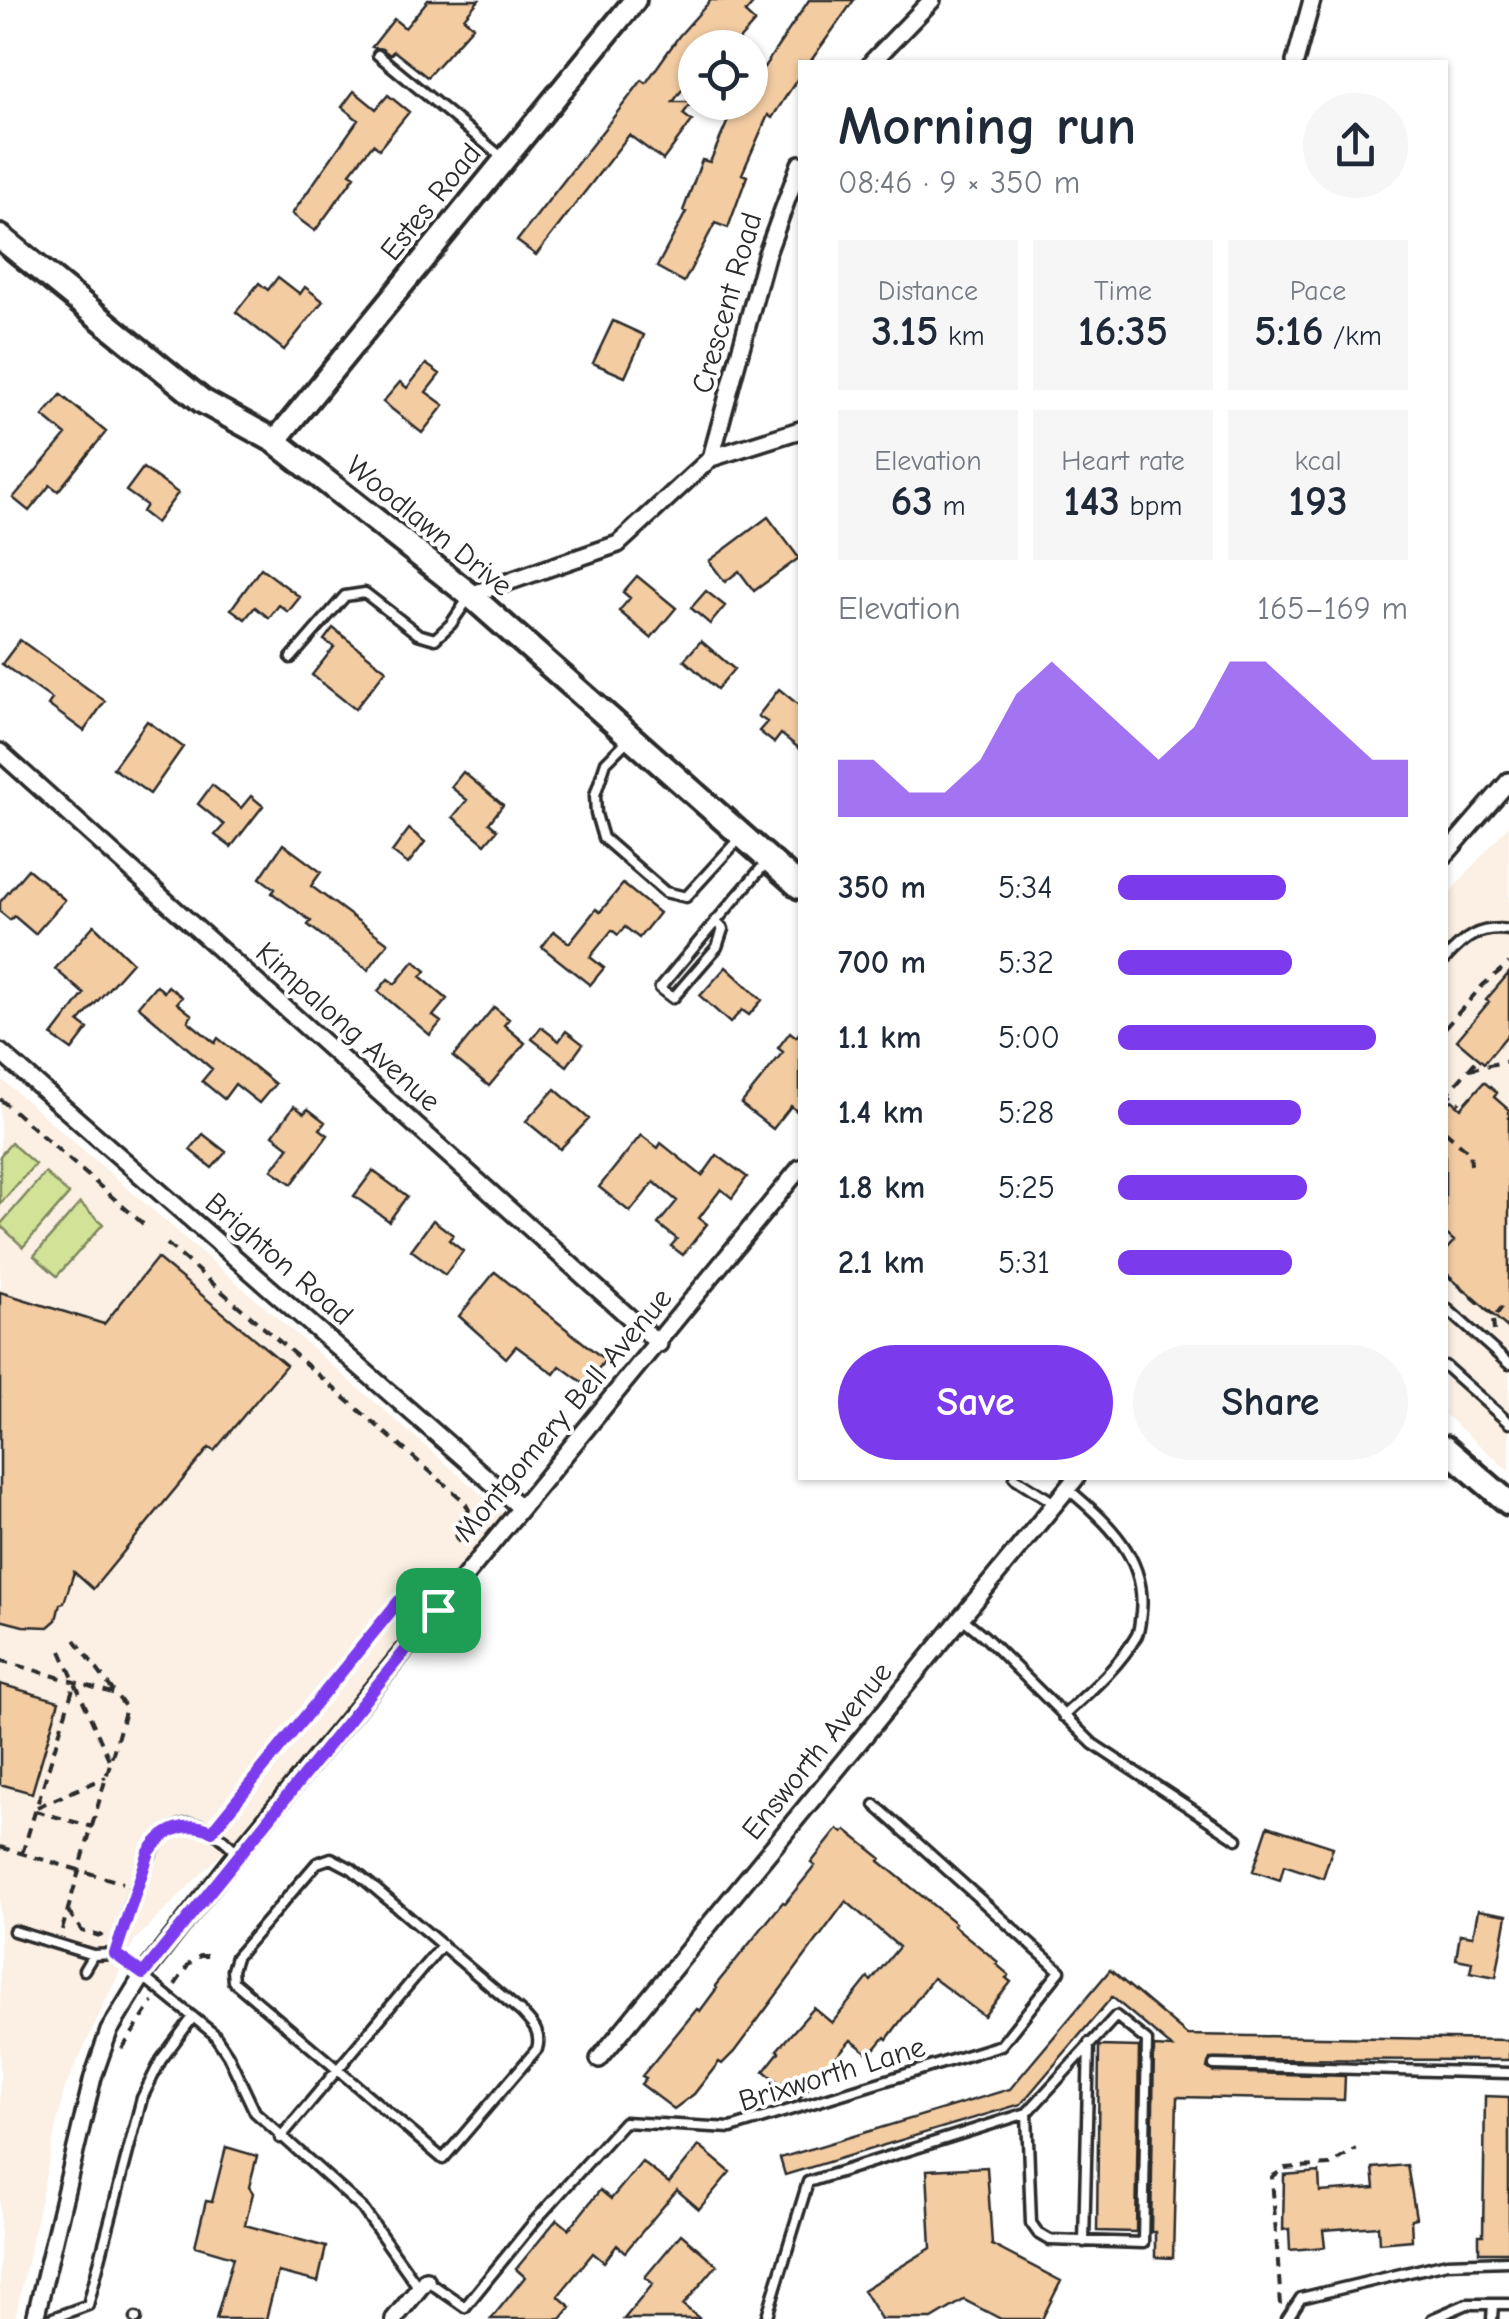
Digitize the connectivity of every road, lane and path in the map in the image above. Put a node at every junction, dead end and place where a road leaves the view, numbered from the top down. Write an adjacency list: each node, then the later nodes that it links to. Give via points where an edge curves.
1 (634, 0): 7 (street, Estes Road)
2 (932, 0): 5 (street)
3 (1312, 0): 6 (street)
4 (378, 55): 7 (lane)
5 (874, 60)
6 (1296, 60)
7 (504, 159): 11 (street, Estes Road)
8 (798, 169): 12 (street, Crescent Road, via 766,256)
9 (0, 237): 11 (main road, Woodlawn Drive, via 202,402)
10 (798, 431): 12 (street)
11 (275, 442): 13 (main road, Woodlawn Drive)
12 (712, 458): 13 (street, via 618,544)
13 (470, 595): 14 (lane, via 435,640 364,593 345,596); 15 (main road, Woodlawn Drive)
14 (291, 658)
15 (630, 737): 18 (main road, Woodlawn Drive); 18 (lane, via 606,762 595,794 603,838 629,862 665,892 686,896)
16 (0, 752): 45 (street, Kimpalong Avenue)
17 (1509, 781): 19 (street)
18 (742, 836): 20 (main road, Woodlawn Drive)
19 (1448, 852)
20 (769, 860): 21 (main road, Woodlawn Drive); 22 (lane)
21 (798, 885)
22 (715, 921): 22 (lane, via 660,988 673,998 717,946 723,929)
23 (1509, 930): 24 (lane, via 1476,932)
24 (1448, 957)
25 (1509, 962): 26 (path)
26 (1448, 1025)
27 (0, 1052): 54 (street, Brighton Road)
28 (1476, 1061): 30 (path)
29 (1509, 1061): 30 (path)
30 (1469, 1069): 31 (path)
31 (1448, 1091)
32 (1448, 1094): 34 (path)
33 (0, 1099): 38 (path)
34 (1460, 1103)
35 (1448, 1134): 36 (path, via 1470,1153)
36 (1471, 1166)
37 (798, 1170): 45 (street, Montgomery Bell Avenue)
38 (150, 1229)
39 (166, 1244): 55 (path, via 464,1501 468,1510 454,1530)
40 (1448, 1276): 43 (path)
41 (1502, 1307): 43 (path)
42 (1448, 1310): 46 (lane)
43 (1494, 1316): 44 (path)
44 (1497, 1333)
45 (659, 1344): 54 (street, Montgomery Bell Avenue)
46 (1509, 1364)
47 (1448, 1369): 48 (lane)
48 (1509, 1423)
49 (1448, 1451): 52 (main road)
50 (1018, 1480): 53 (lane)
51 (1072, 1484): 53 (street, Ensworth Avenue); 63 (lane, via 1129,1552 1143,1590 1139,1632)
52 (1509, 1503)
53 (1056, 1504): 57 (street, Ensworth Avenue)
54 (521, 1508): 56 (street, Montgomery Bell Avenue)
55 (467, 1559)
56 (438, 1610): 69 (lane, via 414,1594 399,1601); 72 (street, Montgomery Bell Avenue)
57 (962, 1618): 63 (lane); 91 (street, Ensworth Avenue)
58 (73, 1637): 62 (path)
59 (61, 1651): 61 (path)
60 (0, 1660): 61 (path)
61 (75, 1682): 62 (path); 64 (path); 67 (path)
62 (118, 1695): 64 (path, via 126,1708)
63 (1063, 1716): 70 (lane, via 1093,1744)
64 (111, 1764): 65 (path)
65 (108, 1776): 67 (path); 68 (path)
66 (876, 1806): 103 (lane, Brixworth Lane, via 1060,1971 1002,2045 731,2128 624,2122)
67 (36, 1809): 68 (path); 73 (path)
68 (92, 1828): 75 (path)
69 (212, 1831): 72 (lane); 77 (lane, via 197,1824 166,1834 149,1852)
70 (1238, 1839)
71 (0, 1848): 73 (path)
72 (238, 1853): 87 (street, Montgomery Bell Avenue)
73 (22, 1854): 75 (path)
74 (129, 1868): 76 (path)
75 (80, 1871): 76 (path); 78 (path)
76 (124, 1883): 77 (path)
77 (137, 1887): 83 (lane)
78 (68, 1911): 79 (path, via 82,1930 100,1936); 81 (path)
79 (108, 1930)
80 (14, 1931): 81 (lane)
81 (58, 1944): 84 (lane)
82 (442, 1945): 93 (lane); 93 (lane, via 530,2022 540,2040 537,2050 443,2160); 93 (lane, via 330,1858 317,1862 236,1957 232,1970 241,1991)
83 (115, 1954): 84 (lane); 87 (lane)
84 (93, 1955): 86 (lane)
85 (210, 1956): 88 (path, via 189,1964)
86 (84, 1970)
87 (143, 1974): 89 (lane); 105 (street, Montgomery Bell Avenue, via 109,2032 93,2077)
88 (175, 1986)
89 (193, 2018): 96 (lane, via 214,2034 255,2112); 106 (lane, via 142,2098 88,2305)
90 (1089, 2043): 95 (lane); 98 (lane); 98 (lane, via 1116,2016 1148,2041 1142,2242)
91 (599, 2059)
92 (1214, 2065): 94 (lane)
93 (337, 2070): 96 (lane)
94 (1509, 2073)
95 (1027, 2113): 98 (lane, via 1031,2223 1050,2240); 109 (lane, via 808,2182)
96 (280, 2138): 100 (lane, via 362,2208)
97 (1356, 2149): 104 (path, via 1330,2164 1285,2168 1272,2177 1281,2306)
98 (1084, 2242)
99 (1509, 2260): 104 (lane, via 1403,2271 1300,2298)
100 (422, 2284): 103 (lane); 107 (street)
101 (1492, 2304): 102 (lane); 110 (lane, via 1467,2304); 111 (lane)
102 (1509, 2304)
103 (465, 2307): 108 (lane)
104 (1289, 2314)
105 (35, 2319)
106 (50, 2319)
107 (394, 2319)
108 (456, 2319)
109 (766, 2319)
110 (1432, 2319)
111 (1492, 2319)

